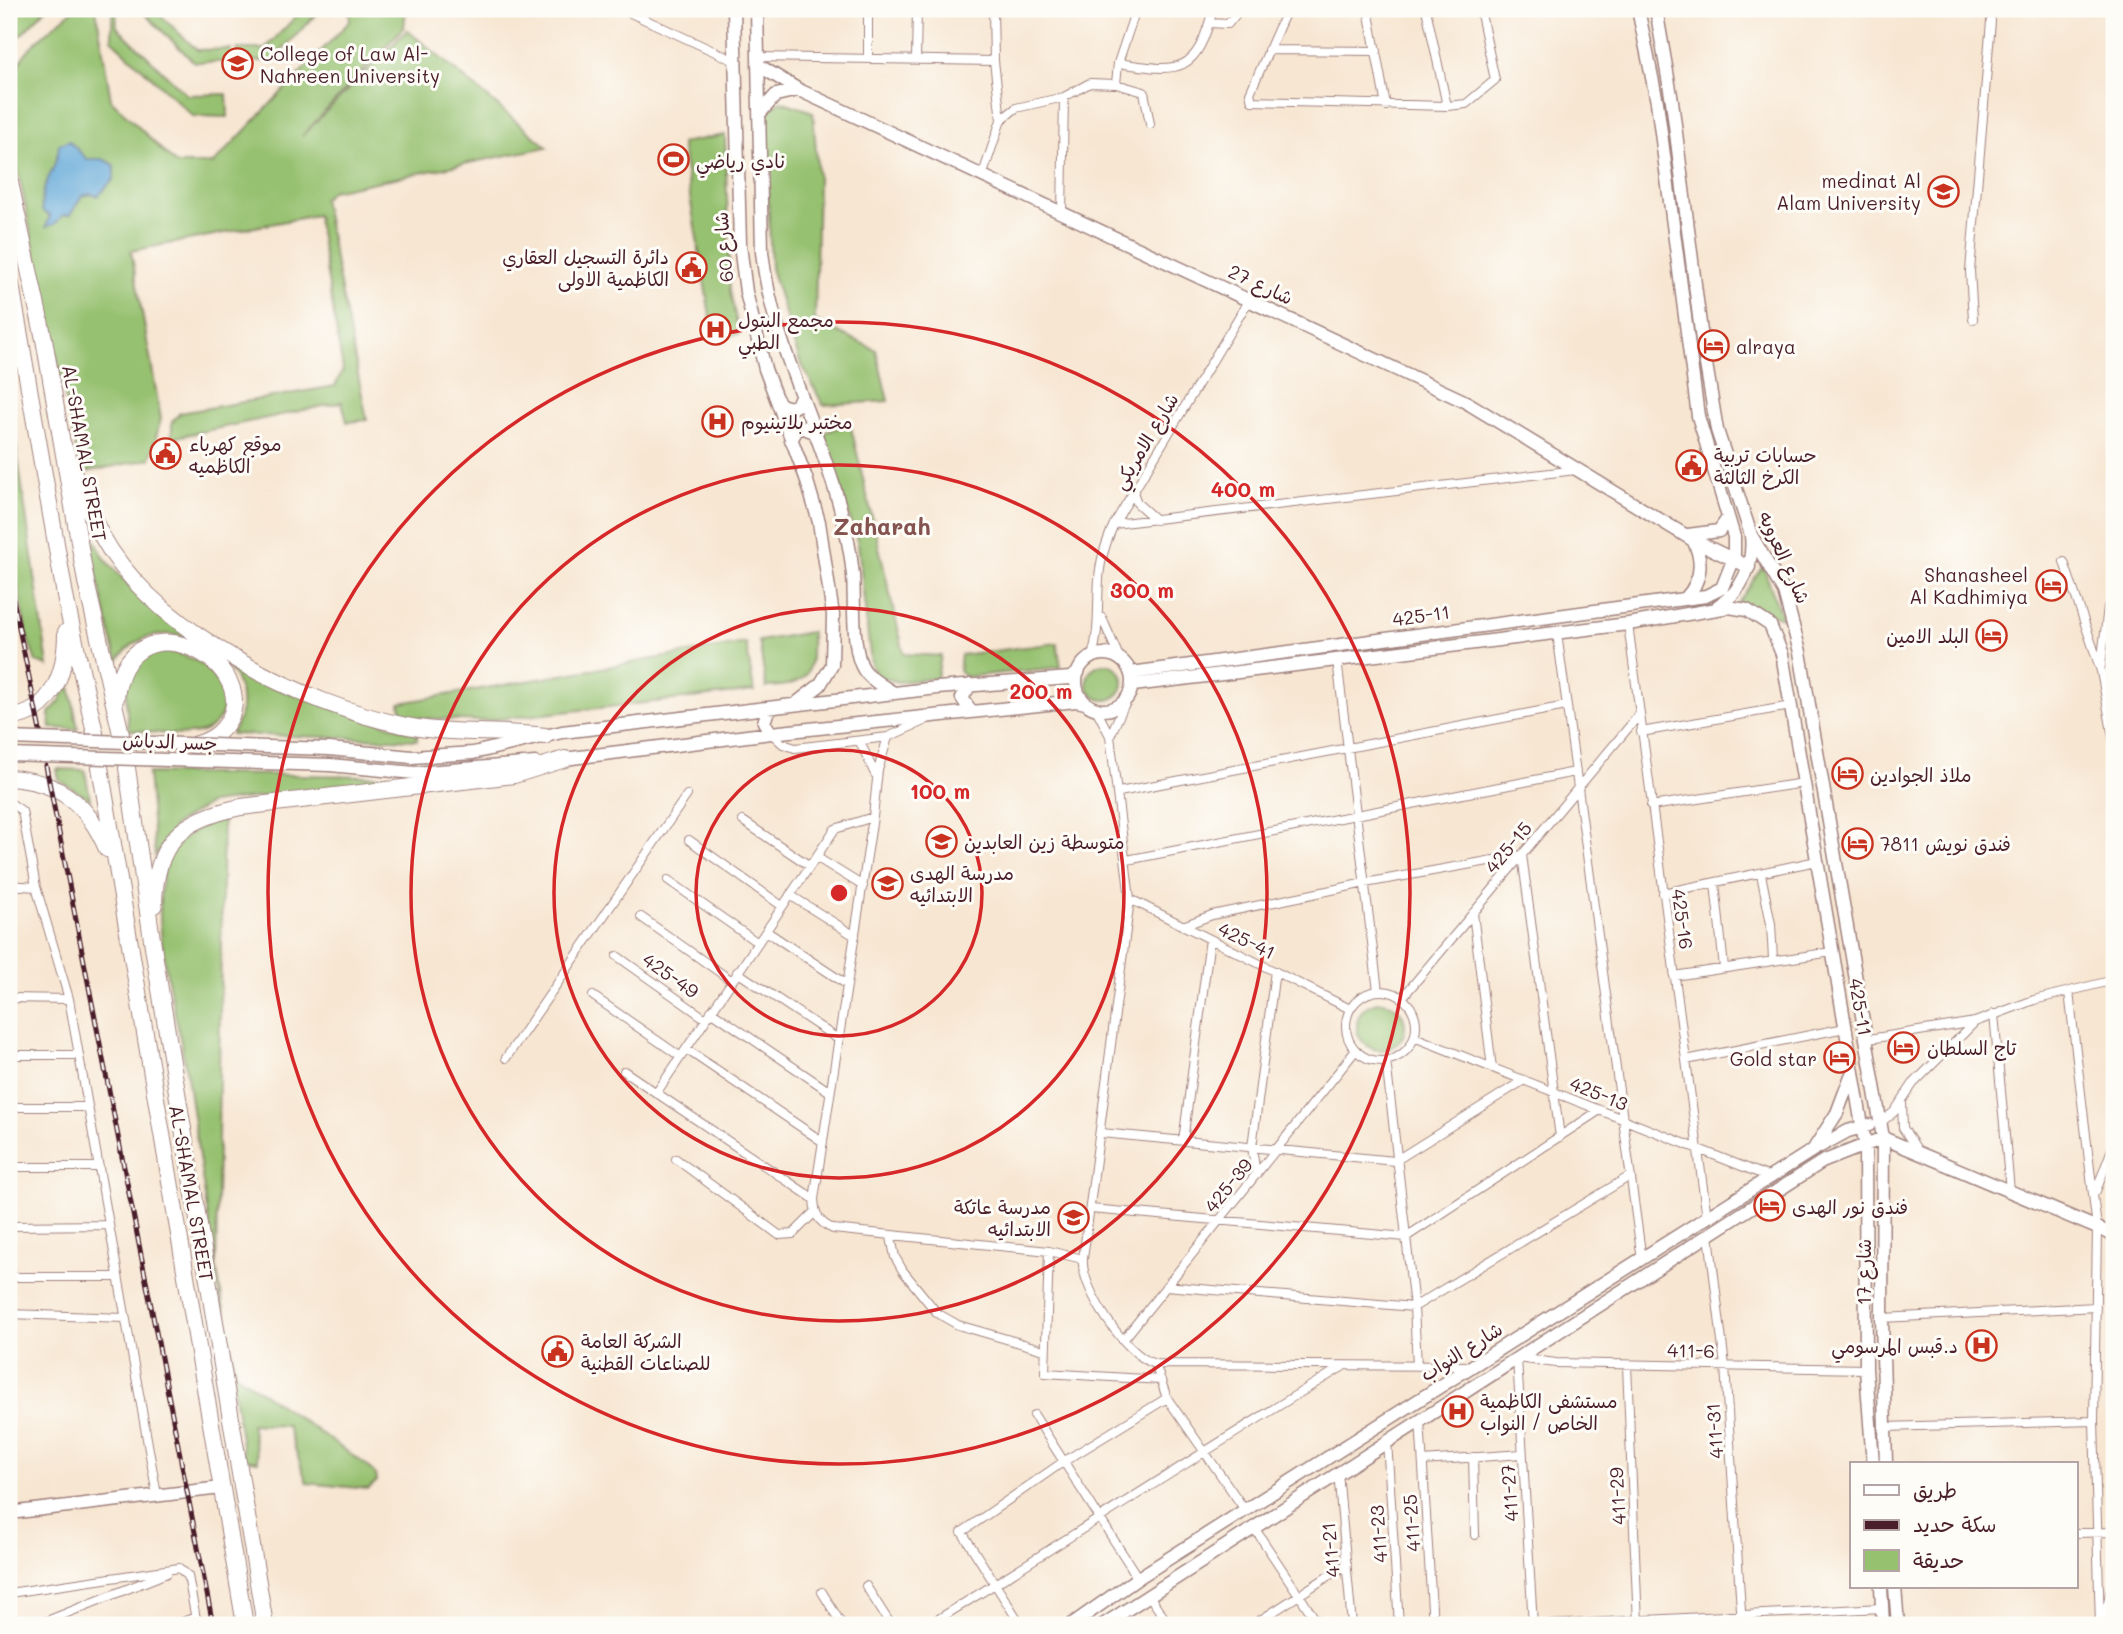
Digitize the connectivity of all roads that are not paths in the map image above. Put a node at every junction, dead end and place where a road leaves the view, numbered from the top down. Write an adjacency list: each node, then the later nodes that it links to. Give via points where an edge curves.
1 (622, 9): 22 (street)
2 (734, 9): 22 (street, شارع 60)
3 (757, 9): 23 (street, شارع 60)
4 (868, 9): 20 (street)
5 (917, 9): 21 (street)
6 (993, 9): 24 (street)
7 (1136, 9): 25 (street)
8 (1213, 9): 17 (street)
9 (1240, 9): 17 (street, via 1228,24)
10 (1287, 9): 18 (street)
11 (1368, 9): 19 (street)
12 (1426, 9): 30 (street)
13 (1480, 9): 30 (street, via 1495,80 1466,104)
14 (1638, 9): 48 (street, شارع العروبه, via 1657,102 1698,416)
15 (1656, 9): 50 (street, شارع العروبه, via 1712,406)
16 (1991, 21): 39 (street, via 1970,271)
17 (1209, 23): 25 (street, via 1197,53 1176,67 1168,70)
18 (1268, 50): 19 (street); 29 (street, via 1250,93 1252,101)
19 (1377, 51): 29 (street)
20 (868, 58): 21 (street); 23 (street)
21 (916, 59): 24 (street)
22 (735, 61): 41 (street, شارع 60, via 740,245 754,331)
23 (758, 61): 27 (street, شارع 27); 31 (street, شارع 60)
24 (993, 61): 32 (street)
25 (1118, 63): 26 (street)
26 (1116, 84): 28 (street, via 1090,83); 33 (street, via 1144,92)
27 (799, 90): 31 (street, via 776,95); 34 (street, شارع 27)
28 (1064, 97): 32 (street, via 1016,108); 36 (street)
29 (1386, 106): 30 (street)
30 (1447, 106)
31 (760, 113): 40 (street, شارع 60, via 766,291)
32 (1001, 120): 34 (street)
33 (1150, 124)
34 (983, 174): 36 (street, شارع 27)
35 (9, 178): 44 (highway, AL-SHAMAL STREET)
36 (1062, 214): 38 (street, شارع 27)
37 (9, 273): 58 (highway)
38 (1249, 300): 45 (street, شارع 27, via 1466,402); 46 (street, شارع الامريكي)
39 (1973, 319)
40 (801, 396): 41 (street, via 791,408); 42 (street, شارع 60)
41 (775, 398): 43 (street, شارع 60)
42 (814, 432): 43 (street, via 799,426); 72 (street, شارع 60, via 849,552 860,661 868,675)
43 (791, 440): 74 (street, شارع 60, via 819,522 834,652 820,685)
44 (63, 445): 80 (highway, AL-SHAMAL STREET, via 86,582); 90 (highway, via 98,528 135,583 246,665 305,695 401,725)
45 (1576, 470): 47 (street); 51 (street, شارع 27)
46 (1133, 492): 47 (street, via 1137,503); 49 (street, شارع الامريكي)
47 (1156, 520): 49 (street)
48 (1730, 522): 50 (street, via 1740,532); 51 (street, via 1714,533); 52 (street, شارع العروبه)
49 (1114, 524): 61 (street, شارع الامريكي, via 1103,551)
50 (1749, 530): 52 (street); 55 (street); 183 (street, شارع العروبه, via 1784,592 1800,652)
51 (1689, 537): 53 (street, شارع 27); 57 (street, via 1700,559 1695,587)
52 (1735, 547): 53 (street, شارع العروبه)
53 (1733, 562): 55 (street, شارع 27); 56 (street, شارع العروبه, via 1727,582)
54 (2064, 562): 67 (street)
55 (1749, 567): 60 (street, via 1732,595)
56 (1715, 593): 57 (street, 425-11)
57 (1685, 599): 69 (street, 425-11)
58 (66, 601): 84 (highway, via 64,669 57,686 34,709); 86 (highway)
59 (2108, 607): 67 (street)
60 (1714, 608): 62 (street, 425-11); 77 (street, 425-11, via 1739,607 1770,625 1782,654)
61 (1099, 609): 64 (street, شارع الامريكي); 65 (street, شارع الامريكي)
62 (1628, 624): 63 (street, 425-11); 83 (street, 425-16)
63 (1557, 633): 66 (street, 425-11); 76 (street)
64 (1092, 657): 65 (street); 68 (street)
65 (1120, 659): 69 (street)
66 (1337, 660): 69 (street, 425-11); 97 (street)
67 (2101, 671): 95 (street)
68 (1078, 673): 70 (street, جسر الدباش, via 1070,678); 75 (street, via 1077,689)
69 (1132, 679): 73 (street)
70 (970, 685): 71 (street, جسر الدباش); 81 (street, via 962,698)
71 (936, 688): 72 (street, جسر الدباش); 82 (street, via 948,700)
72 (894, 693): 74 (street, جسر الدباش)
73 (1127, 699): 75 (street, via 1113,709); 91 (street)
74 (793, 705): 78 (street, جسر الدباش)
75 (1091, 706): 81 (street, جسر الدباش, via 1076,701); 91 (street)
76 (1566, 706): 97 (street); 102 (street)
77 (1791, 706): 85 (street); 105 (street, 425-11)
78 (769, 708): 79 (street, جسر الدباش); 87 (street, via 764,722)
79 (747, 710): 89 (street, via 757,721); 90 (street, جسر الدباش)
80 (116, 711): 88 (highway, AL-SHAMAL STREET); 96 (highway, via 117,688 132,655 167,641 184,645 214,663 232,685 233,707 226,725 214,737)
81 (971, 711): 82 (street, جسر الدباش)
82 (937, 715): 87 (street, جسر الدباش); 92 (street)
83 (1639, 715): 85 (street, 425-16); 106 (street, 425-15)
84 (9, 718)
85 (1641, 732): 110 (street, 425-16)
86 (94, 733)
87 (772, 733): 89 (street, جسر الدباش); 94 (street, via 795,748)
88 (121, 734)
89 (752, 735): 99 (street, جسر الدباش)
90 (547, 736): 96 (street, جسر الدباش, bridge, via 473,753 412,757); 99 (street, via 557,747)
91 (1110, 736): 107 (street)
92 (888, 737): 94 (street); 104 (street)
93 (9, 738): 96 (street, جسر الدباش, bridge)
94 (860, 742): 104 (street)
95 (2114, 743)
96 (194, 744)
97 (1347, 749): 107 (street); 112 (street)
98 (9, 755): 99 (street, جسر الدباش, bridge, via 330,765 415,773)
99 (558, 759): 140 (highway, via 514,775 241,807 196,819 173,840 158,868)
100 (100, 767): 120 (highway, AL-SHAMAL STREET)
101 (127, 768): 140 (highway, AL-SHAMAL STREET)
102 (1575, 772): 106 (street); 112 (street)
103 (9, 778): 120 (highway, via 50,785 76,801 93,820)
104 (876, 781): 111 (street)
105 (1804, 783): 110 (street); 118 (street, 425-11)
106 (1577, 789): 115 (street, 425-15); 182 (street)
107 (1119, 792): 117 (street)
108 (687, 795): 168 (street)
109 (9, 802): 127 (street, via 22,811)
110 (1651, 806): 128 (street, 425-16)
111 (873, 817): 116 (street, via 835,829); 126 (street)
112 (1356, 817): 117 (street); 123 (street)
113 (743, 821): 119 (street)
114 (690, 839): 131 (street)
115 (1522, 855): 123 (street); 132 (street, 425-15); 177 (street)
116 (816, 857): 119 (street); 126 (street)
117 (1127, 860): 130 (street)
118 (1817, 861): 121 (street); 139 (street, 425-11)
119 (810, 866): 129 (street)
120 (116, 871): 254 (highway, AL-SHAMAL STREET)
121 (1761, 874): 124 (street); 142 (street)
122 (668, 880): 138 (street)
123 (1364, 883): 134 (street, via 1212,915); 150 (street)
124 (1714, 883): 128 (street); 143 (street)
125 (9, 885): 127 (street)
126 (863, 886): 136 (street)
127 (36, 887): 155 (street)
128 (1663, 893): 146 (street, 425-16)
129 (790, 895): 131 (street); 136 (street)
130 (1130, 899): 134 (street, 425-41); 185 (street)
131 (782, 906): 135 (street)
132 (1474, 913): 154 (street, 425-15); 171 (street)
133 (641, 916): 148 (street)
134 (1183, 926): 137 (street, 425-41)
135 (766, 931): 138 (street); 149 (street)
136 (855, 936): 149 (street)
137 (1210, 939): 144 (street, 425-41); 188 (street)
138 (758, 943): 145 (street)
139 (1832, 952): 142 (street); 160 (street, 425-11)
140 (154, 953): 283 (highway, AL-SHAMAL STREET)
141 (617, 956): 158 (street, 425-49)
142 (1773, 959): 143 (street)
143 (1724, 968): 146 (street)
144 (1275, 971): 156 (street, 425-41); 192 (street)
145 (737, 972): 148 (street); 162 (street)
146 (1674, 976): 170 (street, 425-16)
147 (2114, 980): 151 (street)
148 (732, 981): 158 (street)
149 (846, 984): 162 (street)
150 (1378, 991): 154 (street); 156 (street, via 1367,993)
151 (2069, 992): 157 (street); 205 (street)
152 (593, 996): 165 (street)
153 (9, 998): 155 (street)
154 (1402, 998): 161 (street, via 1414,1016)
155 (69, 999): 167 (street)
156 (1350, 1009): 164 (street, via 1346,1031)
157 (1994, 1014): 159 (street); 204 (street)
158 (709, 1015): 165 (street); 176 (street, 425-49)
159 (1975, 1022): 163 (street); 178 (street)
160 (1845, 1028): 170 (street); 173 (street, 425-11)
161 (1414, 1037): 169 (street, via 1408,1048); 171 (street, 425-13)
162 (838, 1039): 176 (street)
163 (1869, 1039)
164 (1356, 1050): 169 (street, via 1365,1057); 193 (street, 425-39)
165 (683, 1053): 175 (street); 189 (street)
166 (9, 1055): 167 (street)
167 (79, 1055): 180 (street)
168 (506, 1058)
169 (1386, 1060): 198 (street)
170 (1686, 1060): 194 (street, 425-16)
171 (1492, 1068): 174 (street, 425-13)
172 (624, 1071): 175 (street)
173 (1853, 1073): 184 (street, 425-11); 195 (street, via 1837,1113)
174 (1524, 1080): 177 (street, 425-13); 198 (street)
175 (657, 1092): 206 (street)
176 (830, 1092): 189 (street)
177 (1553, 1092): 181 (street, 425-13); 186 (street)
178 (1902, 1100): 183 (street); 196 (street, via 1907,1138)
179 (9, 1107): 180 (street)
180 (88, 1107): 200 (street)
181 (1600, 1110): 182 (street, 425-13); 186 (street)
182 (1622, 1119): 194 (street, 425-13); 202 (street)
183 (1880, 1123): 184 (street, شارع النواب); 187 (street, شارع 17)
184 (1862, 1126): 190 (street, شارع 17); 195 (street, شارع النواب)
185 (1101, 1133): 188 (street); 207 (street)
186 (1560, 1137): 217 (street)
187 (1883, 1138): 190 (street, شارع النواب); 196 (street); 228 (street, شارع 17)
188 (1184, 1141): 192 (street)
189 (823, 1142): 206 (street)
190 (1865, 1143): 214 (street, شارع النواب, via 1822,1162); 238 (street, شارع 17)
191 (2114, 1144): 205 (street)
192 (1252, 1147): 193 (street); 201 (street)
193 (1277, 1149): 198 (street); 201 (street, 425-39)
194 (1698, 1149): 203 (street, 425-13); 209 (street, 425-16)
195 (1813, 1150): 203 (street, شارع النواب)
196 (1924, 1155): 204 (street)
197 (676, 1159): 208 (street, via 779,1236 793,1234)
198 (1395, 1161): 217 (street)
199 (9, 1167): 200 (street)
200 (99, 1167): 211 (street)
201 (1256, 1175): 210 (street, 425-39)
202 (1630, 1176): 220 (street); 224 (street)
203 (1772, 1178): 209 (street, شارع النواب)
204 (2010, 1191): 213 (street)
205 (2095, 1193): 213 (street)
206 (814, 1199): 208 (street)
207 (1091, 1209): 210 (street); 219 (street)
208 (814, 1213): 216 (street, via 833,1229)
209 (1707, 1218): 220 (street, شارع النواب)
210 (1219, 1221): 217 (street); 223 (street, 425-39)
211 (109, 1225): 212 (street); 222 (street)
212 (9, 1226)
213 (2097, 1228): 215 (street); 225 (street)
214 (1709, 1234): 231 (street, شارع النواب); 236 (street, 411-31)
215 (2114, 1235)
216 (891, 1237): 218 (street); 230 (street, via 903,1272 937,1314 958,1325)
217 (1406, 1237): 224 (street)
218 (1049, 1251): 219 (street); 230 (street)
219 (1083, 1259): 229 (street, via 1084,1280)
220 (1642, 1260): 235 (street, شارع النواب)
221 (9, 1277): 222 (street)
222 (118, 1277): 227 (street)
223 (1166, 1286): 224 (street); 229 (street, 425-39)
224 (1414, 1307): 234 (street)
225 (2096, 1307): 228 (street); 243 (street)
226 (9, 1314): 227 (street)
227 (125, 1318): 255 (street)
228 (1882, 1318): 244 (street, شارع 17)
229 (1124, 1339): 232 (street, via 1139,1358)
230 (1044, 1350): 239 (street, via 1043,1367 1052,1376)
231 (1517, 1358): 233 (street, 411-6); 242 (street, شارع النواب); 247 (street, 411-27)
232 (1156, 1364): 237 (street); 239 (street)
233 (1627, 1365): 236 (street, 411-6); 279 (street, 411-29)
234 (1417, 1366): 235 (street); 237 (street)
235 (1473, 1366): 256 (street, شارع النواب)
236 (1725, 1366): 238 (street, 411-6); 277 (street, 411-31)
237 (1342, 1367): 246 (street)
238 (1866, 1369): 251 (street, شارع 17)
239 (1161, 1380): 240 (street)
240 (1167, 1398): 246 (street); 250 (street)
241 (1034, 1415): 250 (street)
242 (1420, 1420): 245 (street, شارع النواب); 249 (street, 411-25)
243 (2094, 1422): 244 (street); 260 (street)
244 (1884, 1427): 252 (street, شارع 17)
245 (1387, 1441): 253 (street, شارع النواب); 294 (street, 411-23)
246 (1203, 1451): 256 (street); 258 (street)
247 (1522, 1454): 248 (street); 296 (street, 411-27)
248 (1472, 1457): 249 (street); 263 (street)
249 (1423, 1461): 295 (street, 411-25)
250 (1063, 1462): 258 (street); 268 (street, via 962,1532)
251 (1873, 1462)
252 (1886, 1462)
253 (1338, 1472): 259 (street, شارع النواب); 264 (street, 411-21)
254 (221, 1488): 255 (street); 282 (highway, AL-SHAMAL STREET)
255 (157, 1495): 257 (street)
256 (1245, 1510): 267 (street, شارع النواب)
257 (9, 1513)
258 (1101, 1519): 267 (street); 268 (street)
259 (1254, 1526): 274 (street, شارع النواب); 275 (street)
260 (2096, 1532): 261 (street); 262 (street); 301 (street)
261 (2114, 1532)
262 (2078, 1534)
263 (1475, 1535)
264 (1347, 1564): 275 (street); 293 (street, 411-21)
265 (179, 1569): 272 (street); 278 (street, via 188,1576); 280 (street)
266 (2114, 1577): 301 (street)
267 (1138, 1578): 288 (street, شارع النواب)
268 (994, 1585): 286 (street); 287 (street)
269 (866, 1586): 285 (street)
270 (1881, 1588): 276 (street)
271 (1895, 1588): 300 (street)
272 (9, 1592)
273 (822, 1592): 284 (street)
274 (1148, 1594): 289 (street, شارع النواب); 290 (street)
275 (1299, 1595): 291 (street); 292 (street)
276 (1882, 1608): 277 (street); 299 (street)
277 (1741, 1615): 279 (street); 298 (street, 411-31)
278 (196, 1621): 281 (street)
279 (1638, 1623): 297 (street)
280 (37, 1625)
281 (175, 1625)
282 (245, 1625)
283 (265, 1625)
284 (842, 1625)
285 (891, 1625)
286 (929, 1625)
287 (1021, 1625)
288 (1071, 1625)
289 (1103, 1625)
290 (1169, 1625)
291 (1253, 1625)
292 (1319, 1625)
293 (1352, 1625)
294 (1399, 1625)
295 (1433, 1625)
296 (1533, 1625)
297 (1548, 1625)
298 (1742, 1625)
299 (1883, 1625)
300 (1898, 1625)
301 (2102, 1625)

